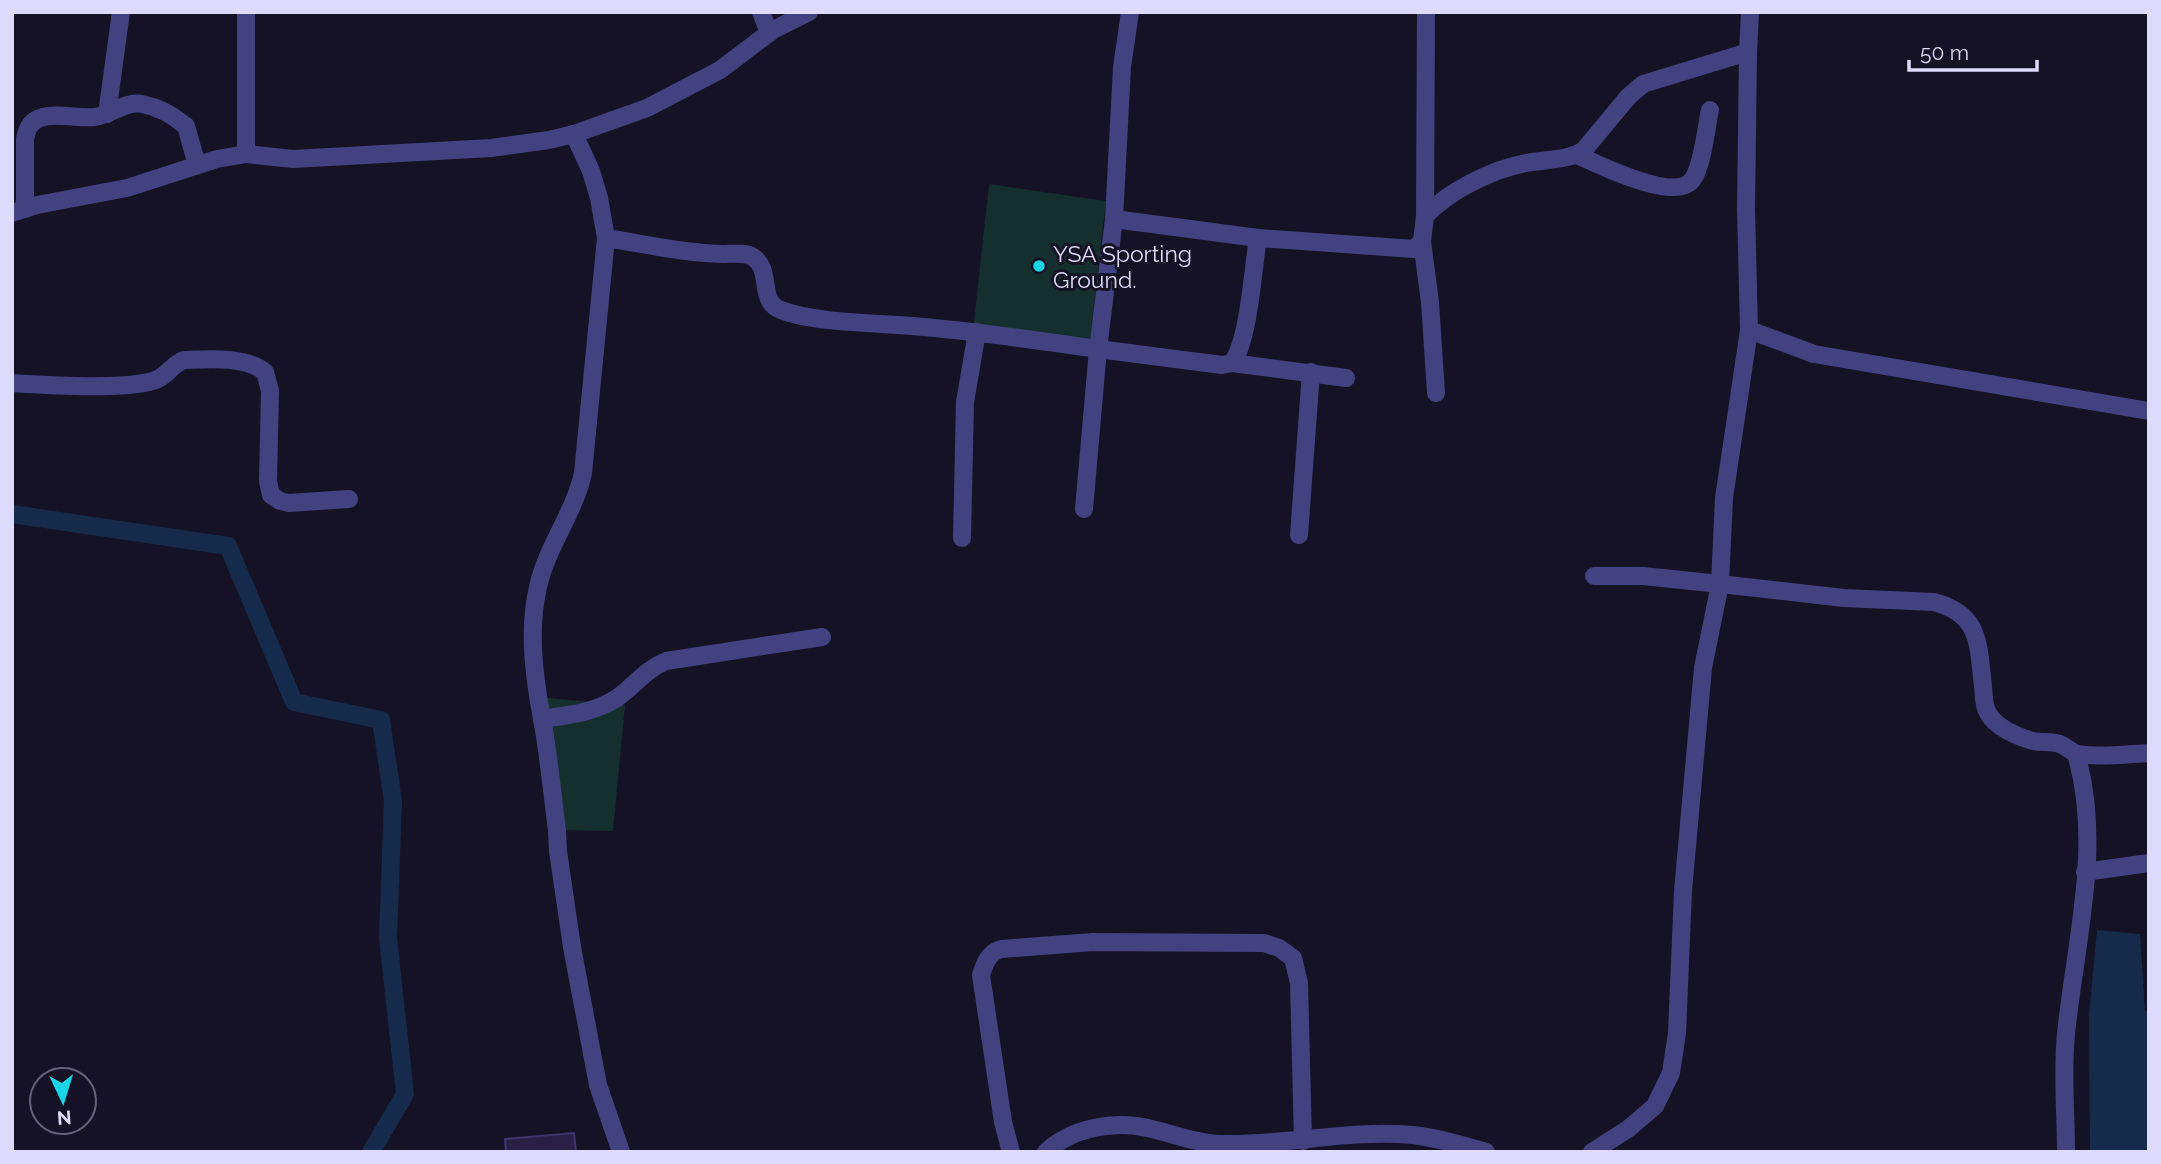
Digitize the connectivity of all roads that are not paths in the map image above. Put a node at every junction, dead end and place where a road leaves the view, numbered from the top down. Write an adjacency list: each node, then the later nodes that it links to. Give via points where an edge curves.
1 (121, 12): 11 (street)
2 (246, 12): 13 (street)
3 (761, 12): 8 (street)
4 (809, 12): 8 (street)
5 (1130, 12): 18 (street, via 1122,67)
6 (1426, 12): 17 (street)
7 (1750, 12): 9 (street)
8 (769, 33): 12 (street, via 720,70 647,108)
9 (1748, 52): 14 (street, via 1643,84); 22 (street)
10 (1710, 110): 14 (street, via 1698,167 1693,180 1685,185 1643,182)
11 (107, 114): 15 (street, via 139,104 178,119 190,135); 16 (street, via 52,115 32,121 25,139)
12 (574, 134): 13 (street, via 491,148 293,159); 19 (street, via 591,171)
13 (246, 154): 15 (street)
14 (1577, 155): 17 (street, via 1487,174)
15 (197, 165): 16 (street, via 127,188)
16 (18, 211)
17 (1425, 216): 21 (street)
18 (1114, 219): 20 (street); 24 (street)
19 (607, 238): 23 (street, via 700,253 747,254 760,262 768,299 782,310 818,318); 38 (street, via 583,473 536,596 534,673)
20 (1258, 238): 21 (street, via 1406,250); 25 (street, via 1245,323)
21 (1422, 242): 29 (street)
22 (1749, 330): 30 (street, via 1814,354); 36 (street)
23 (977, 332): 24 (street); 34 (street, via 965,402)
24 (1098, 349): 25 (street); 32 (street)
25 (1232, 363): 26 (street)
26 (1311, 372): 27 (street); 33 (street)
27 (1346, 378)
28 (12, 383): 31 (street, via 128,384 159,379 184,360 250,364 265,372 270,391 271,495 289,502)
29 (1436, 393)
30 (2149, 411)
31 (349, 499)
32 (1084, 509)
33 (1299, 535)
34 (962, 538)
35 (1594, 576): 36 (street)
36 (1712, 583): 40 (street, via 1952,607 1972,625 1984,703 1995,722 2033,741 2057,743); 48 (street, via 1671,1073 1655,1106)
37 (822, 638): 38 (street, via 666,661 591,711)
38 (542, 719): 45 (street, via 591,1051)
39 (2149, 753): 40 (street)
40 (2076, 754): 42 (street, via 2087,838)
41 (2149, 863): 42 (street)
42 (2085, 872): 49 (street, via 2066,1036)
43 (1303, 1141): 44 (street, via 1412,1135); 46 (street, via 1299,983 1293,957 1264,943 1093,942 1001,948 993,951 984,966 981,975); 47 (street, via 1217,1144 1122,1125 1085,1129 1057,1141)
44 (1480, 1151)
45 (621, 1152)
46 (1011, 1152)
47 (1046, 1152)
48 (1592, 1152)
49 (2066, 1152)

